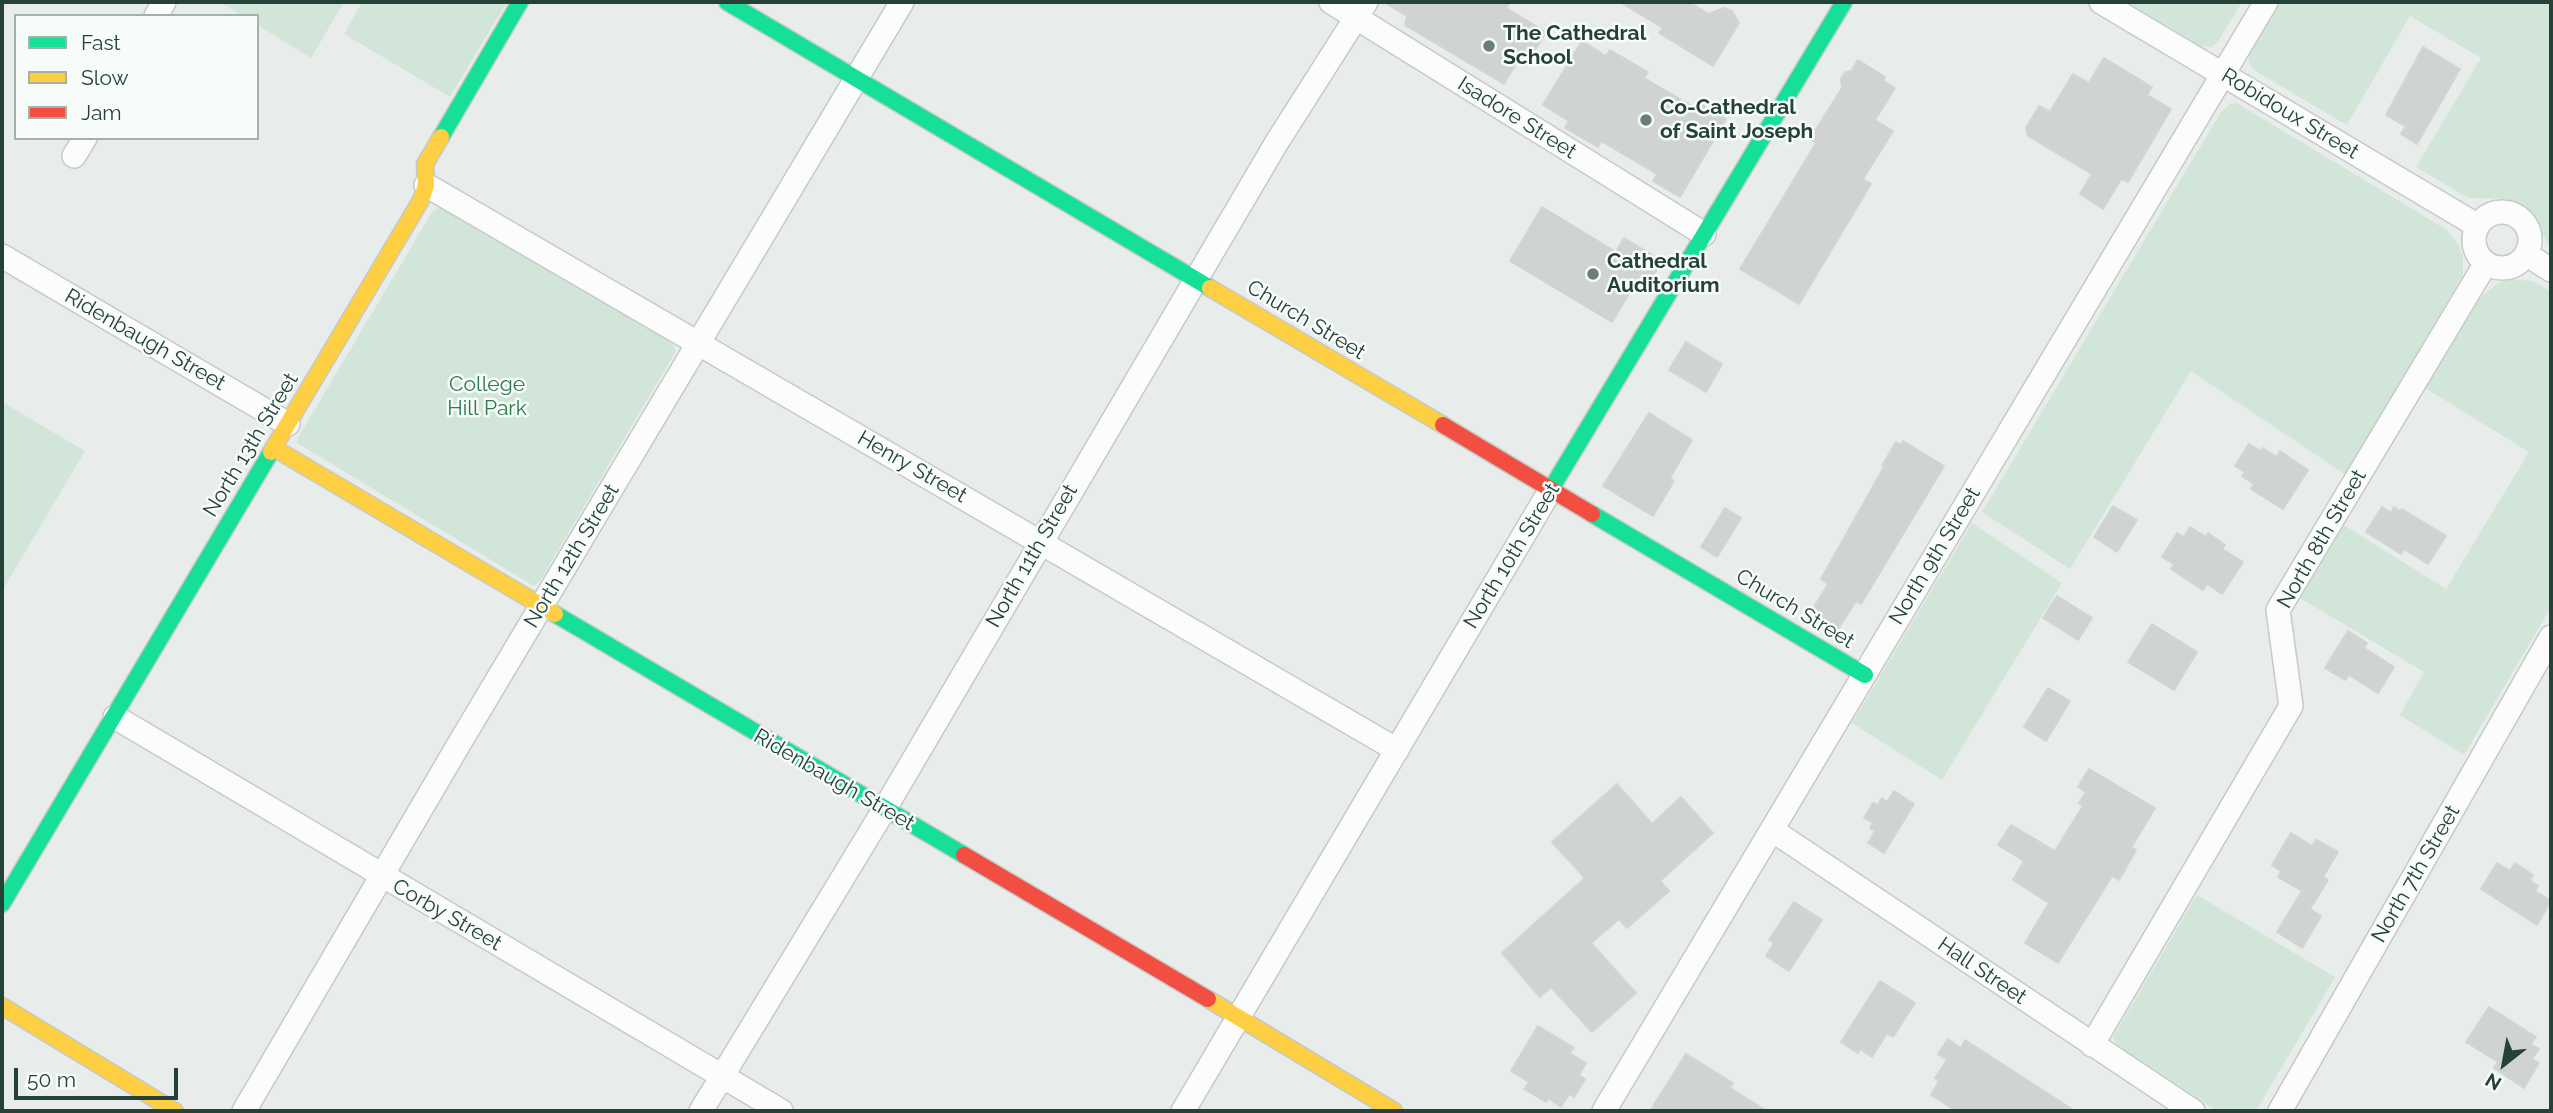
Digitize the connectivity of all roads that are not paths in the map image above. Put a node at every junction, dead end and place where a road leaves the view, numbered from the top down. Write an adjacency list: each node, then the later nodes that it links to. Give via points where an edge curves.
1 (520, 2): 11 (street, North 13th Street, via 425,164)
2 (727, 2): 10 (street, Church Street)
3 (902, 2): 10 (street, North 12th Street)
4 (1331, 2): 8 (street, Isadore Street)
5 (1844, 2): 13 (street, North 10th Street)
6 (2101, 2): 9 (street, Robidoux Street)
7 (2266, 2): 9 (street, North 9th Street)
8 (1361, 10): 13 (street, Isadore Street); 18 (street, North 11th Street)
9 (2223, 75): 12 (street, Robidoux Street); 26 (street, North 9th Street)
10 (857, 78): 18 (street, Church Street); 19 (street, North 12th Street)
11 (426, 185): 19 (street, Henry Street); 20 (street, North 13th Street)
12 (2478, 226): 14 (street, via 2491,213 2512,214 2529,232); 16 (street, via 2475,251)
13 (1704, 234): 22 (street, North 10th Street)
14 (2526, 254): 16 (street, via 2508,268); 17 (street)
15 (2, 256): 20 (street, Ridenbaugh Street)
16 (2486, 263): 35 (street, North 8th Street, via 2278,610 2291,706)
17 (2551, 270)
18 (1196, 279): 22 (street, Church Street); 23 (street, North 11th Street)
19 (699, 344): 23 (street, Henry Street); 24 (street, North 12th Street)
20 (288, 424): 21 (street, North 13th Street)
21 (274, 448): 24 (street, Ridenbaugh Street); 27 (street, North 13th Street)
22 (1551, 489): 26 (street, Church Street); 28 (street, North 10th Street)
23 (1040, 542): 28 (street, Henry Street); 29 (street, North 11th Street)
24 (542, 608): 29 (street, Ridenbaugh Street); 31 (street, North 12th Street)
25 (2551, 637): 45 (street, North 7th Street)
26 (1865, 675): 30 (street, North 9th Street)
27 (115, 717): 31 (street, Corby Street); 32 (street, North 13th Street)
28 (1397, 750): 34 (street, North 10th Street)
29 (884, 810): 34 (street, Ridenbaugh Street); 36 (street, North 11th Street)
30 (1772, 830): 35 (street, Hall Street); 43 (street, North 9th Street)
31 (383, 877): 36 (street, Corby Street); 38 (street, North 12th Street)
32 (2, 904)
33 (2, 1006): 37 (street)
34 (1238, 1017): 41 (street, North 10th Street); 42 (street, Ridenbaugh Street)
35 (2092, 1045): 44 (street, Hall Street)
36 (722, 1076): 39 (street, North 11th Street); 40 (street, Corby Street)
37 (175, 1111)
38 (244, 1111)
39 (701, 1111)
40 (781, 1111)
41 (1183, 1111)
42 (1394, 1111)
43 (1604, 1111)
44 (2193, 1111)
45 (2280, 1111)

